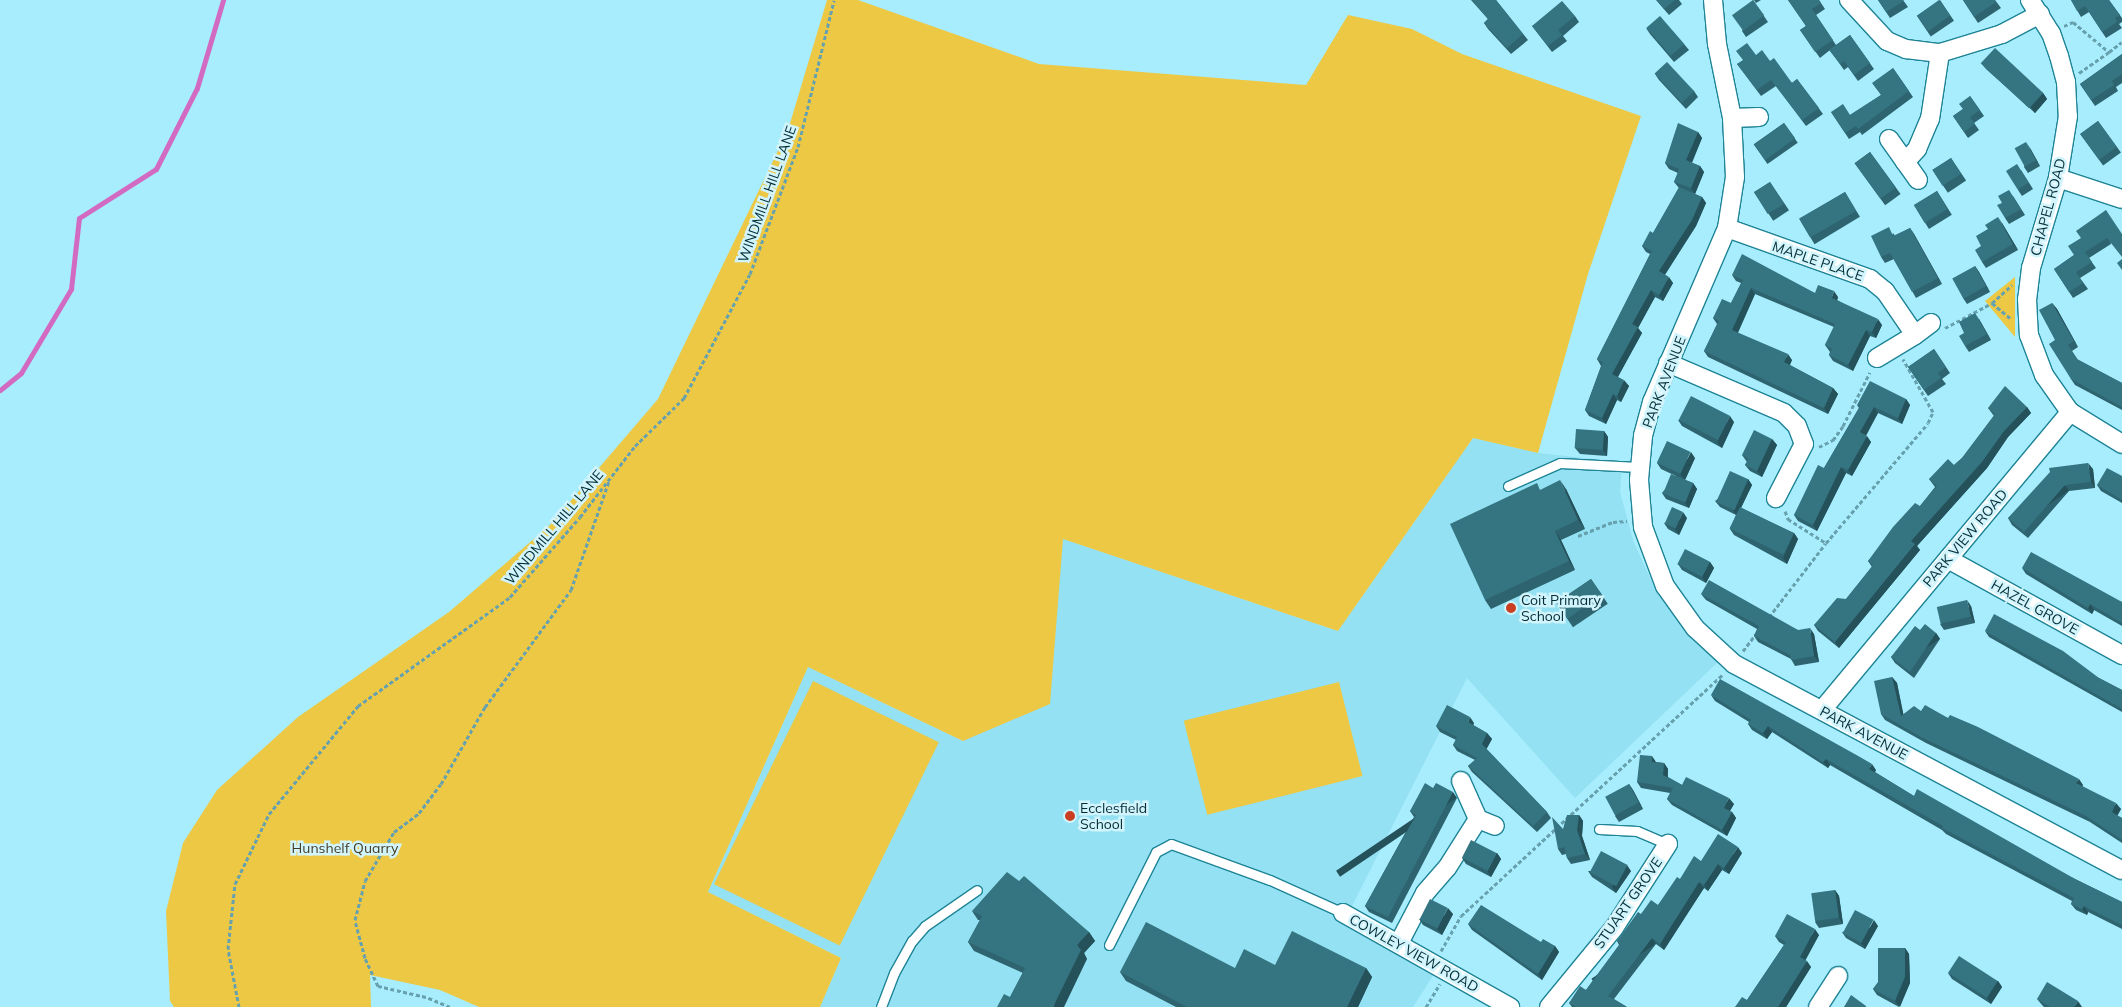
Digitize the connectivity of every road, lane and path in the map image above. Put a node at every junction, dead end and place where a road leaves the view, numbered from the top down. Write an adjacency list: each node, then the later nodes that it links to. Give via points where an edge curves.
1 (834, 0): 29 (path, WINDMILL HILL LANE, via 798,148 750,274 684,398 635,446)
2 (1713, 0): 12 (street, PARK AVENUE, via 1717,44)
3 (1849, 0): 9 (street, via 1887,41 1906,49)
4 (2030, 0): 5 (street, CHAPEL ROAD)
5 (2040, 14): 6 (street, CHAPEL ROAD); 9 (street, via 2002,34)
6 (2051, 33): 8 (path, via 2073,22); 10 (street, CHAPEL ROAD)
7 (2122, 42): 8 (path)
8 (2110, 52): 10 (path)
9 (1940, 54): 14 (street, via 1930,119 1917,149)
10 (2066, 82): 15 (street, CHAPEL ROAD, via 2068,116)
11 (1759, 117): 12 (street)
12 (1732, 118): 18 (street, PARK AVENUE, via 1734,177)
13 (1889, 139): 14 (street)
14 (1905, 162): 16 (street)
15 (2058, 178): 17 (street); 21 (street, CHAPEL ROAD, via 2031,268 2027,299)
16 (1918, 180)
17 (2122, 199)
18 (1727, 228): 20 (street, MAPLE PLACE, via 1870,280 1886,290); 24 (street, PARK AVENUE)
19 (1931, 323): 20 (street); 21 (path, via 1937,332 1992,303)
20 (1915, 334): 22 (street)
21 (2029, 335): 25 (street, CHAPEL ROAD, via 2044,375)
22 (1896, 348): 23 (street); 34 (path, via 1933,412 1928,423)
23 (1876, 358): 26 (path, via 1833,440 1821,448)
24 (1668, 363): 26 (street, via 1784,413 1797,426); 28 (street, PARK AVENUE, via 1645,428)
25 (2070, 412): 27 (street); 35 (street, PARK VIEW ROAD)
26 (1804, 444): 31 (street)
27 (2122, 444)
28 (1639, 467): 30 (lane, via 1560,463); 32 (street, PARK AVENUE)
29 (610, 477): 53 (path, WINDMILL HILL LANE, via 510,597 358,706 269,814 235,884 228,949); 54 (path, via 571,590 485,707 442,784 419,813 394,832 365,881 356,920 365,958 378,986 426,997)
30 (1508, 486)
31 (1776, 498): 34 (path, via 1788,518)
32 (1642, 519): 33 (path, via 1613,522); 39 (street, PARK AVENUE, via 1651,554 1665,586 1695,628)
33 (1578, 536)
34 (1826, 543): 36 (path)
35 (1948, 559): 38 (street, HAZEL GROVE); 40 (street, PARK VIEW ROAD)
36 (1768, 618)
37 (1762, 626): 39 (path)
38 (2122, 655)
39 (1734, 664): 40 (street, PARK AVENUE); 51 (path, via 1461,916)
40 (1822, 710): 46 (street, PARK AVENUE)
41 (1461, 781): 42 (street)
42 (1478, 818): 43 (street); 49 (street, via 1446,868 1425,893)
43 (1495, 826)
44 (1599, 829): 45 (lane, via 1637,831)
45 (1668, 844): 58 (street, STUART GROVE, via 1614,928)
46 (2122, 870)
47 (977, 890): 55 (lane, via 925,926 912,941 894,972)
48 (1343, 913): 49 (street, COWLEY VIEW ROAD); 50 (lane, via 1270,880 1171,844 1156,852)
49 (1399, 943): 51 (street, COWLEY VIEW ROAD)
50 (1108, 945)
51 (1441, 966): 56 (path); 57 (street, COWLEY VIEW ROAD)
52 (1838, 976): 59 (street)
53 (239, 1007)
54 (450, 1007)
55 (881, 1007)
56 (1426, 1007)
57 (1510, 1007)
58 (1549, 1007)
59 (1818, 1007)

